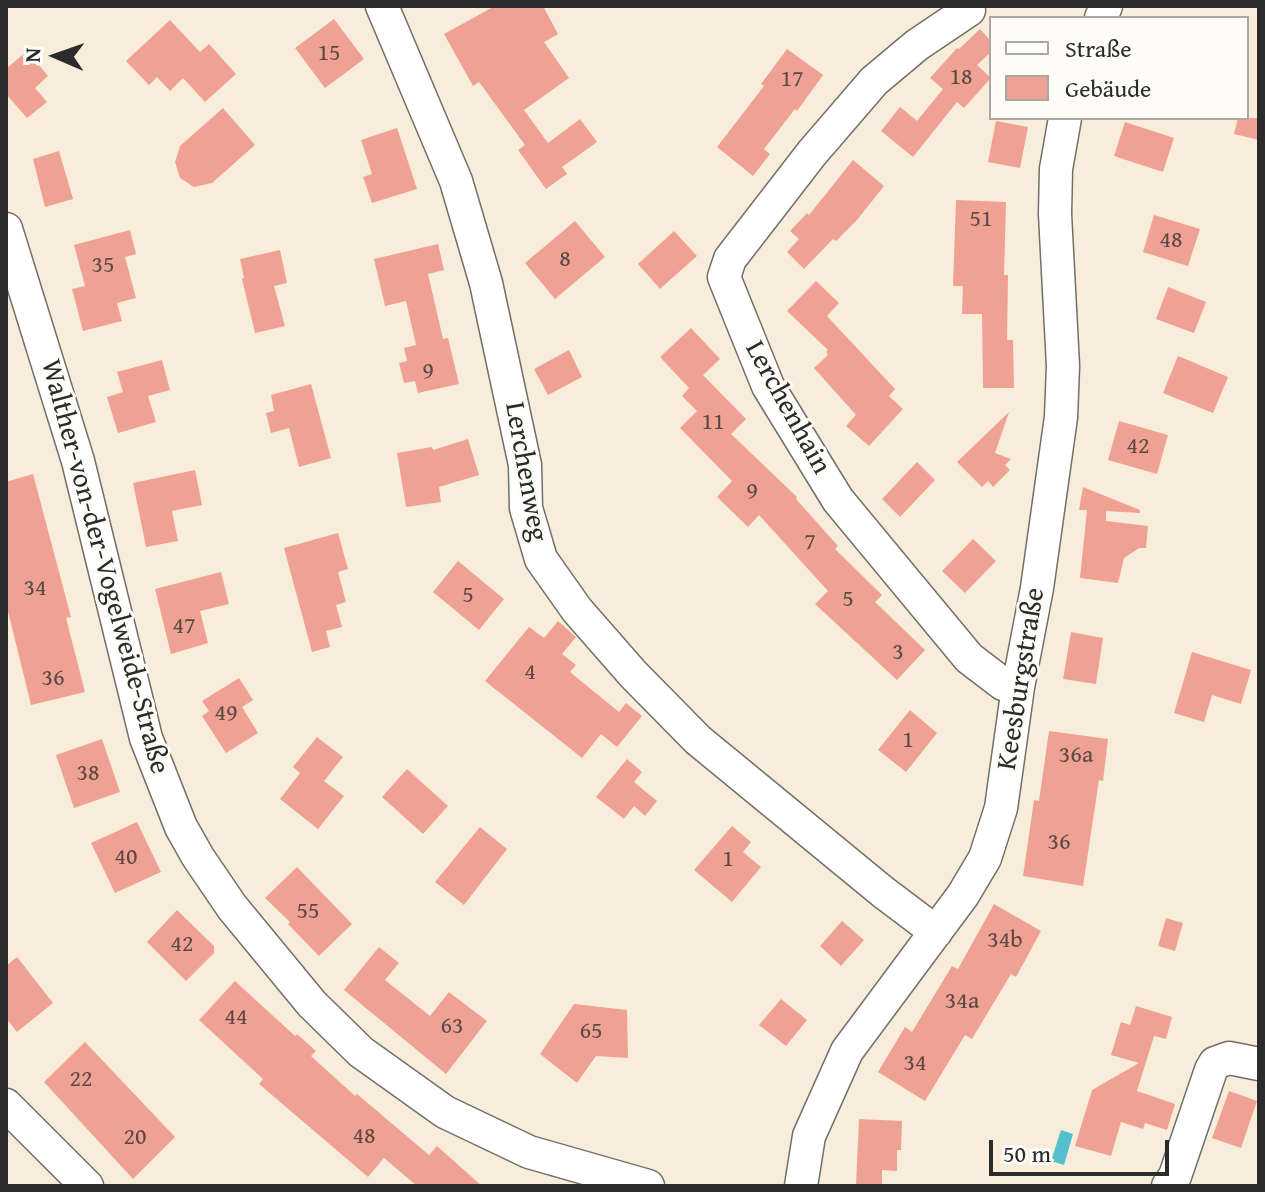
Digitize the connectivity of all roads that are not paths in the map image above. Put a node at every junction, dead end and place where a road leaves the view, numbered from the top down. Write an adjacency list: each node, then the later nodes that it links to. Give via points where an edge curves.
1 (382, 6): 6 (street, Lerchenweg, via 456,181 486,283 525,465 526,508 541,559 577,610 698,740)
2 (969, 10): 5 (street, Lerchenhain, via 874,81 730,259 724,277 768,386 838,500 969,658 1003,684)
3 (1065, 120): 5 (street, Keesburgstraße, via 1055,214 1061,417)
4 (6, 229): 10 (street, Walther-von-der-Vogelweide-Straße, via 78,461 146,738 198,857 312,1004 361,1052 445,1112 529,1152)
5 (1018, 687): 6 (street, Keesburgstraße, via 1001,808 985,858)
6 (936, 932): 11 (street, Keesburgstraße, via 847,1051 809,1136)
7 (1259, 1064): 12 (street, via 1229,1058 1215,1063)
8 (6, 1105): 9 (street)
9 (87, 1186)
10 (648, 1186)
11 (801, 1186)
12 (1168, 1186)

